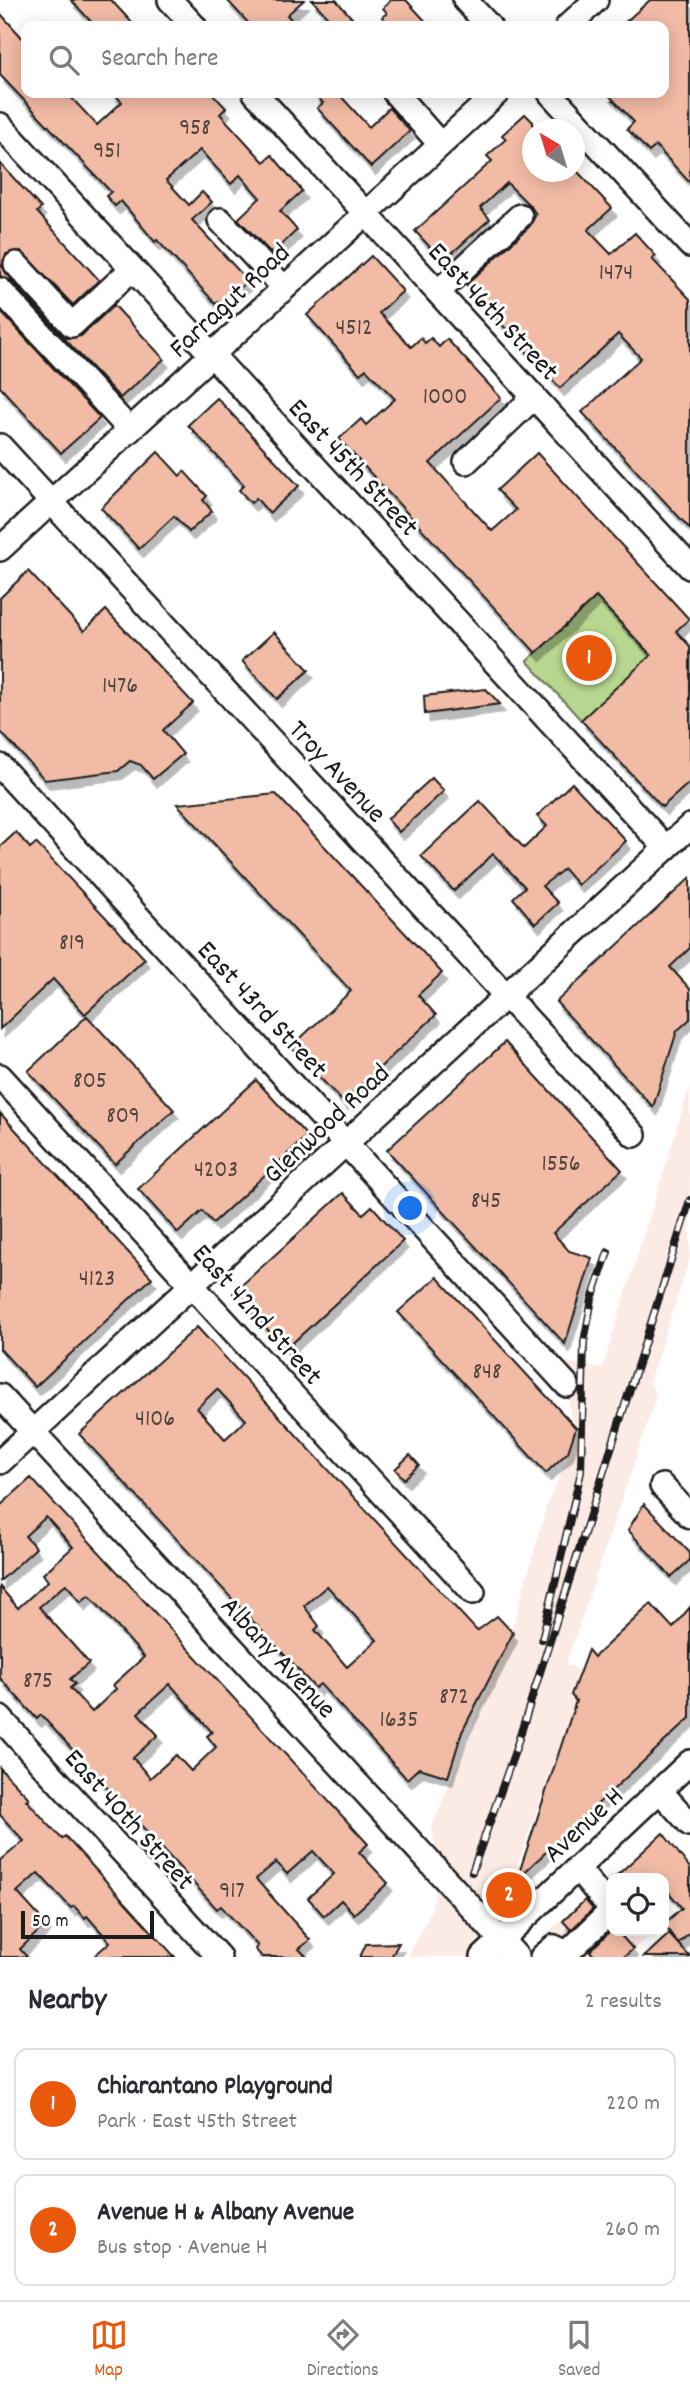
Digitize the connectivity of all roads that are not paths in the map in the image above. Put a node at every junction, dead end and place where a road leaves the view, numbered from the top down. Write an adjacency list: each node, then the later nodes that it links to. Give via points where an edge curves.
1 (170, 0): 4 (street)
2 (465, 0): 5 (street)
3 (596, 0): 6 (street)
4 (189, 21)
5 (484, 21)
6 (573, 21)
7 (260, 98): 13 (street, East 46th Street)
8 (399, 98): 12 (street)
9 (491, 98): 12 (street, Farragut Road)
10 (555, 98): 16 (street)
11 (0, 125): 18 (street, East 45th Street)
12 (440, 144): 13 (street, Farragut Road)
13 (365, 214): 19 (street, Farragut Road); 21 (street, East 46th Street)
14 (520, 216): 21 (street)
15 (220, 220): 19 (street)
16 (690, 245)
17 (16, 264): 18 (street, via 72,325)
18 (132, 269): 22 (street, East 45th Street)
19 (284, 288): 22 (street, Farragut Road)
20 (0, 290): 24 (street)
21 (438, 292): 23 (street, East 46th Street)
22 (212, 354): 24 (street, Farragut Road); 32 (street, East 45th Street)
23 (534, 397): 26 (street); 29 (street, East 46th Street)
24 (130, 430): 27 (street, Farragut Road)
25 (0, 446): 27 (street, Troy Avenue)
26 (466, 462)
27 (51, 502): 28 (street, Farragut Road); 33 (street, Troy Avenue)
28 (0, 549)
29 (690, 567)
30 (0, 766): 36 (street, East 43rd Street)
31 (690, 826): 32 (street, Glenwood Road)
32 (666, 848): 33 (street, Glenwood Road)
33 (506, 995): 35 (street, Troy Avenue); 36 (street, Glenwood Road)
34 (0, 1076): 37 (street, East 42nd Street)
35 (634, 1135)
36 (347, 1142): 37 (street, Glenwood Road); 38 (street, East 43rd Street)
37 (193, 1284): 40 (street, Glenwood Road); 44 (street, East 42nd Street)
38 (567, 1385)
39 (0, 1396): 40 (street, Albany Avenue)
40 (33, 1432): 41 (street, Glenwood Road); 52 (street, Albany Avenue)
41 (0, 1462)
42 (662, 1486): 43 (street)
43 (690, 1516)
44 (473, 1592)
45 (0, 1718): 53 (street, East 40th Street)
46 (690, 1762): 47 (street, Avenue H)
47 (660, 1791): 48 (street); 49 (street, Avenue H)
48 (690, 1824)
49 (578, 1868): 50 (street); 52 (street, Avenue H)
50 (606, 1904)
51 (606, 1915): 56 (street, via 567,1952 554,1947)
52 (501, 1940): 54 (street, Avenue H); 55 (street, Albany Avenue)
53 (219, 1957)
54 (483, 1957)
55 (517, 1957)
56 (542, 1957)

